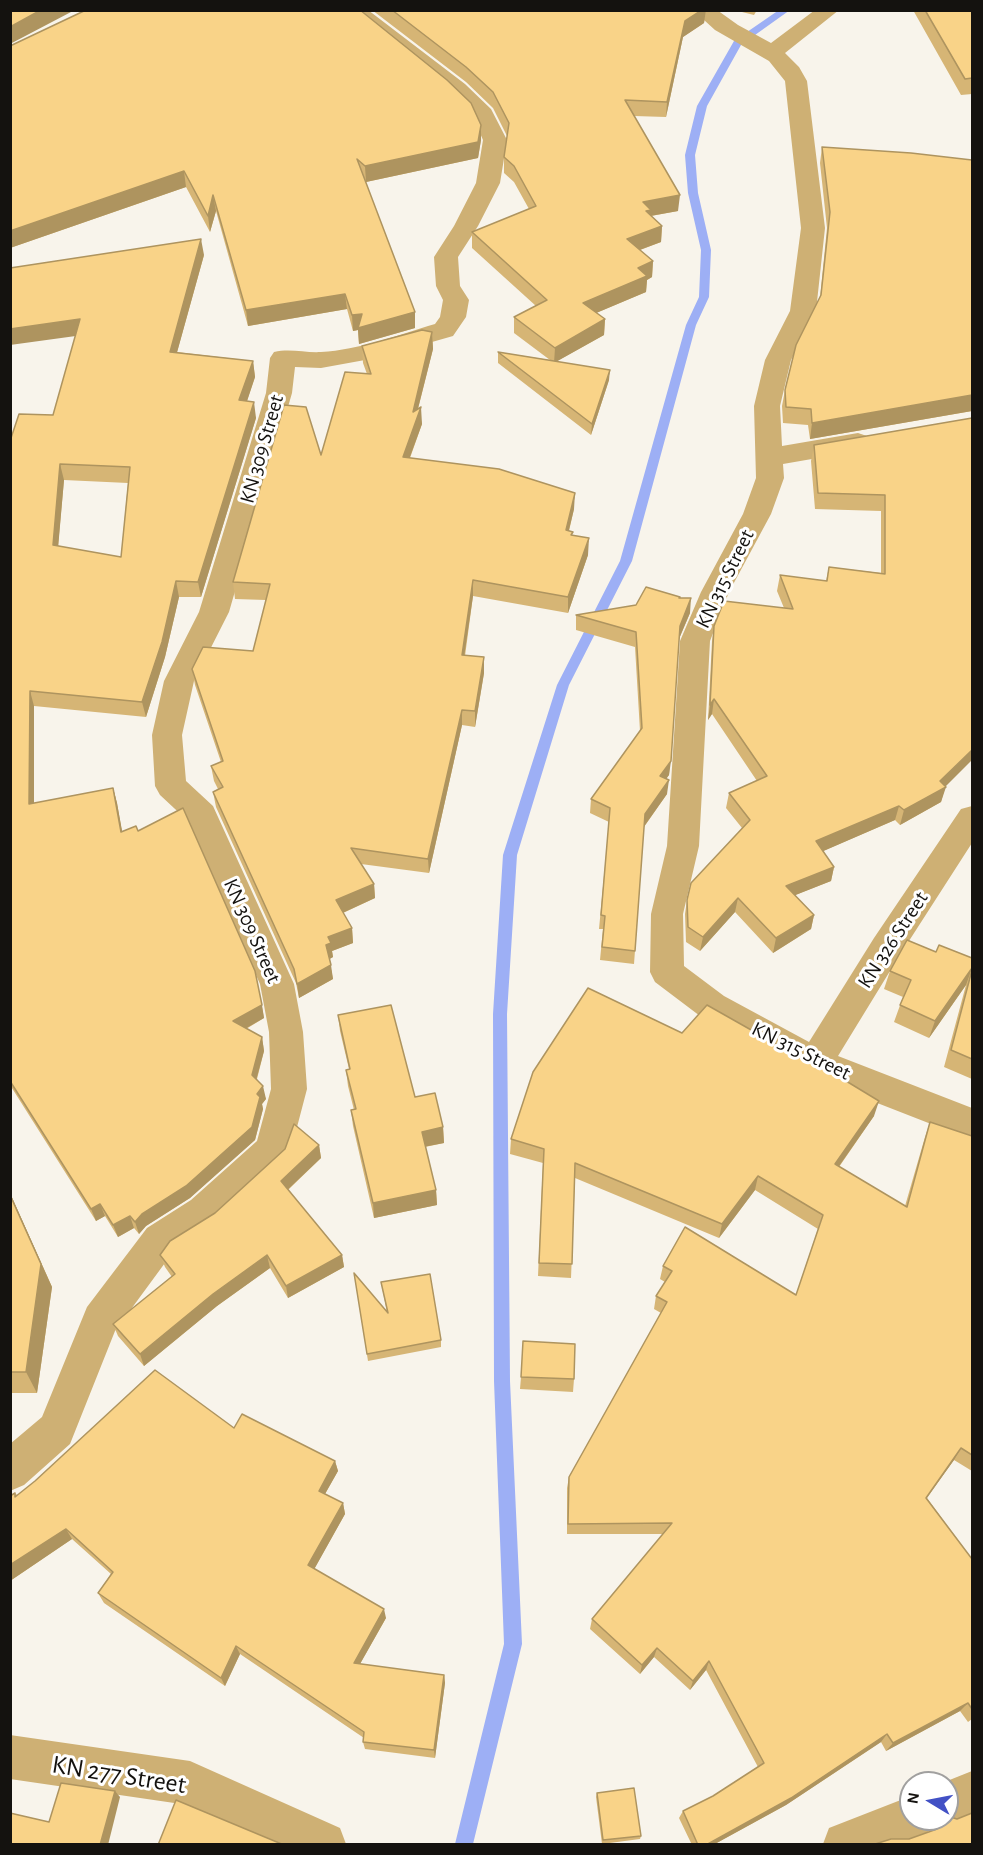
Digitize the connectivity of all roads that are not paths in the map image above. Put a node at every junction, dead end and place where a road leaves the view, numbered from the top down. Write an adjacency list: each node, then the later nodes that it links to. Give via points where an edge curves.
1 (354, 10): 10 (street, KN 309 Street, via 457,89 483,114 495,140 488,183 446,256 448,286 456,300 453,317 444,330 376,350 321,360 283,358 279,393 214,612 178,681 167,735 171,786 202,815 277,984 286,1032 289,1089 273,1150 204,1212 160,1240 100,1320 56,1430)
2 (702, 10): 4 (street, KN 315 Street)
3 (829, 10): 4 (street)
4 (771, 52): 6 (street, KN 315 Street, via 790,68 796,81 814,154 813,228 802,311 778,360 767,406)
5 (883, 438): 6 (street)
6 (771, 457): 8 (street, KN 315 Street, via 770,478 758,514 715,592 695,641 683,846 667,914 667,972 712,1006)
7 (972, 818): 8 (street, KN 326 Street)
8 (815, 1063): 9 (street, KN 315 Street)
9 (972, 1124)
10 (10, 1471)
11 (10, 1757): 13 (street, KN 277 Street, via 190,1783)
12 (899, 1823): 14 (street)
13 (324, 1845)
14 (845, 1845)

